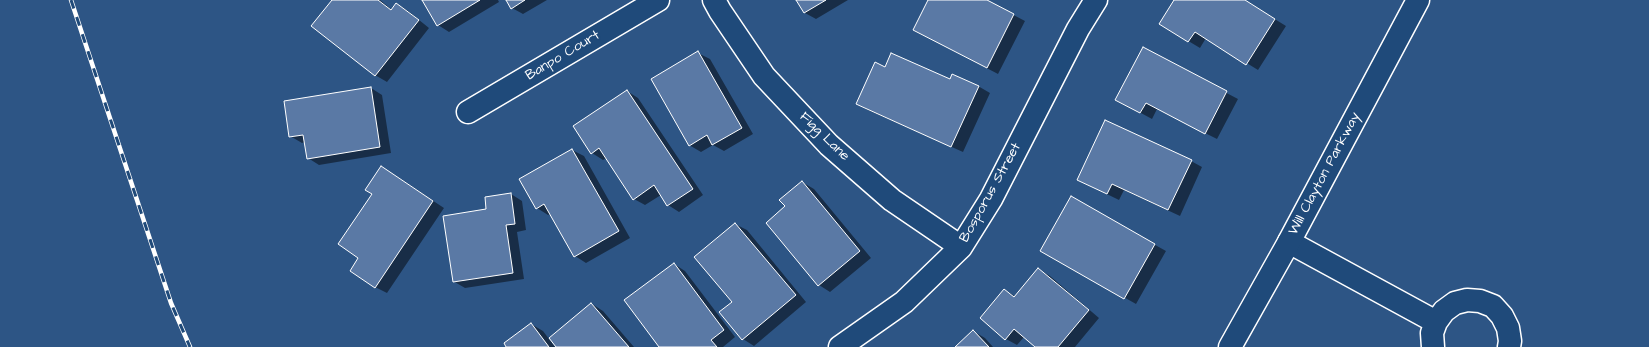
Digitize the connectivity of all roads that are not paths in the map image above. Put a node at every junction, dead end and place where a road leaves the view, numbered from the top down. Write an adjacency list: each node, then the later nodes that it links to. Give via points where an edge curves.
1 (658, 0): 5 (street, Banpo Court)
2 (714, 0): 7 (street, Figg Lane, via 764,76 829,145 892,200)
3 (1096, 0): 7 (street, Bosporus Street, via 1078,29 990,199)
4 (1418, 0): 6 (street, Will Clayton Parkway)
5 (468, 112)
6 (1289, 242): 8 (street); 10 (street, Will Clayton Parkway)
7 (961, 247): 9 (street, Bosporus Street, via 904,302)
8 (1436, 322): 11 (street, via 1432,334); 12 (street, via 1444,311 1455,303 1480,301 1493,306 1502,316 1508,328)
9 (840, 347)
10 (1230, 347)
11 (1433, 347)
12 (1509, 347)

